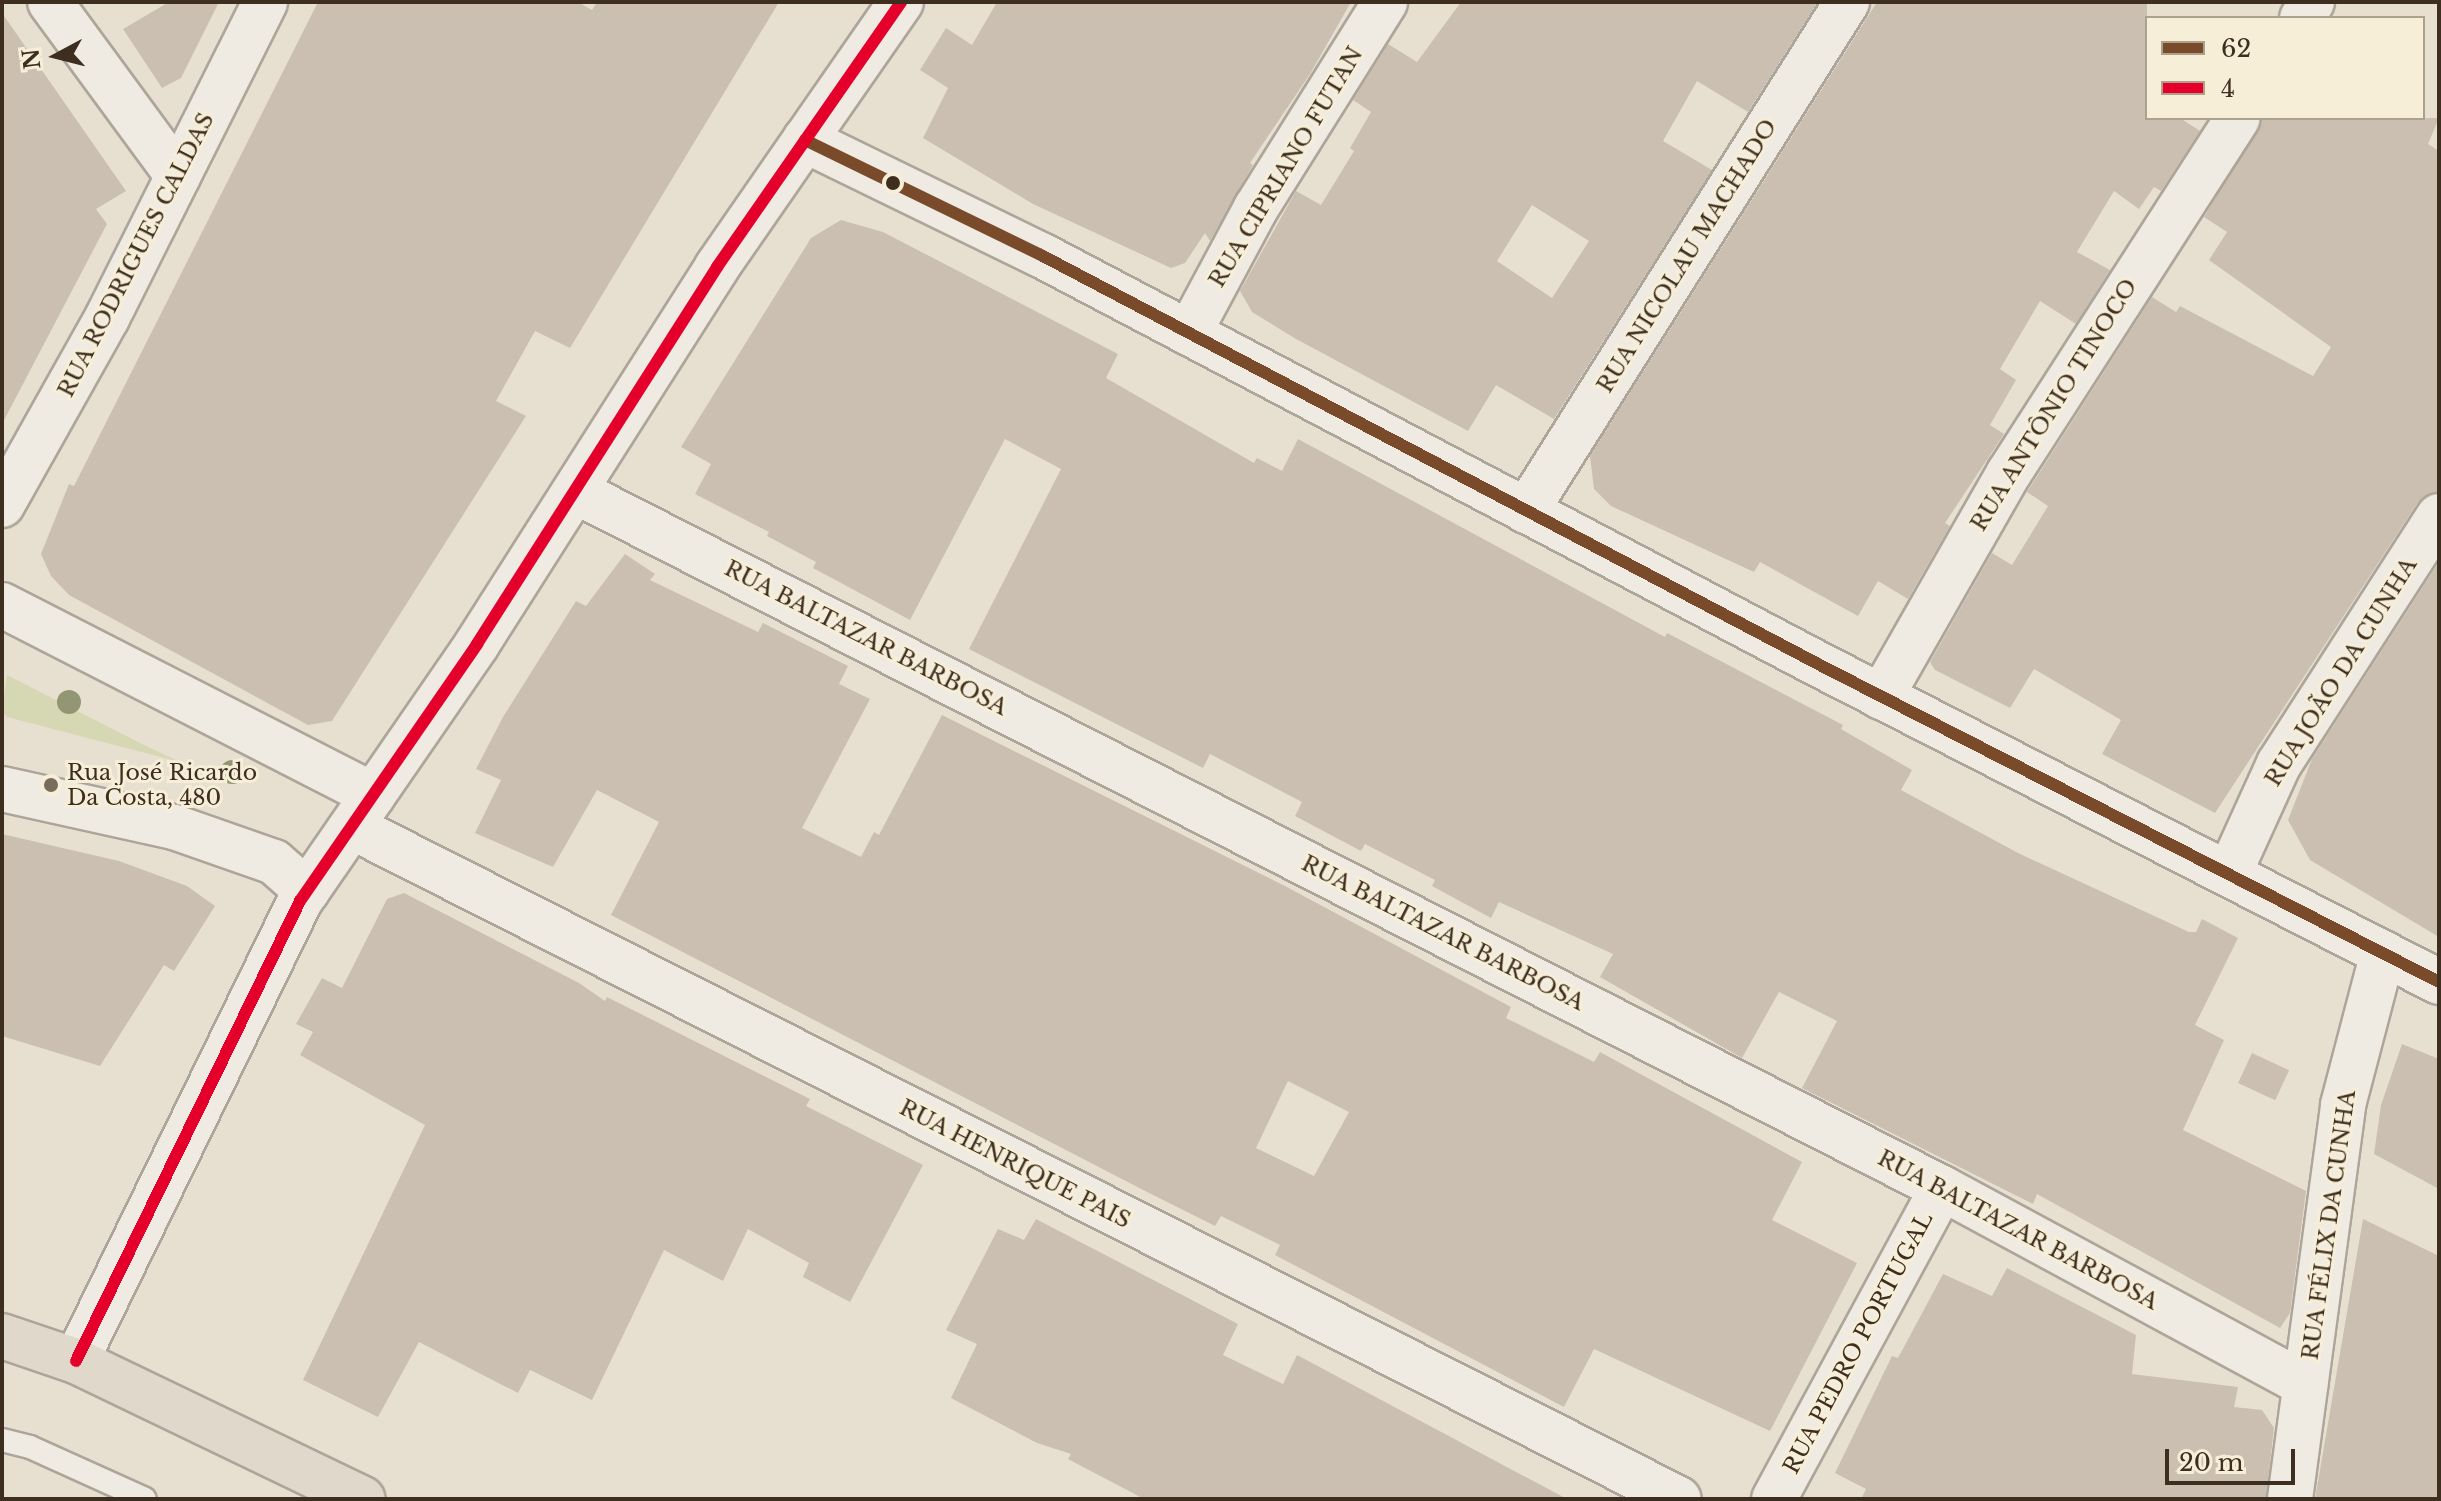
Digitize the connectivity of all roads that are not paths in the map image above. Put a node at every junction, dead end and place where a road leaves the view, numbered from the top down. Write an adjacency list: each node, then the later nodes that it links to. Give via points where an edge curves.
1 (50, 2): 8 (street)
2 (265, 2): 8 (street, RUA RODRIGUES CALDAS)
3 (1385, 2): 9 (street, RUA CIPRIANO FUTAN, via 1256,208)
4 (1847, 2): 12 (street, RUA NICOLAU MACHADO)
5 (892, 7): 7 (street)
6 (2237, 120): 15 (street, RUA ANTÔNIO TINOCO, via 2009,473)
7 (805, 140): 9 (street); 10 (street)
8 (178, 176): 11 (street, RUA RODRIGUES CALDAS, via 107,318)
9 (1189, 333): 12 (street)
10 (575, 491): 17 (street); 22 (street, RUA BALTAZAR BARBOSA)
11 (2, 505)
12 (1526, 511): 15 (street)
13 (2439, 516): 18 (street, RUA JOÃO DA CUNHA, via 2279,764)
14 (2, 605): 17 (street, RUA HENRIQUE PAIS)
15 (1881, 697): 18 (street)
16 (2, 789): 19 (street, via 174,827 274,862)
17 (362, 811): 19 (street); 29 (street, RUA HENRIQUE PAIS)
18 (2229, 874): 20 (street)
19 (307, 891): 24 (street)
20 (2383, 953): 21 (street); 25 (street, RUA FÉLIX DA CUNHA, via 2343,1105)
21 (2439, 982)
22 (1942, 1188): 25 (street, RUA BALTAZAR BARBOSA); 30 (street, RUA PEDRO PORTUGAL)
23 (2, 1336): 24 (highway)
24 (76, 1361): 28 (highway)
25 (2305, 1384): 31 (street, RUA FÉLIX DA CUNHA)
26 (2, 1440): 27 (lane, via 30,1447)
27 (145, 1499)
28 (363, 1499)
29 (1679, 1499)
30 (1774, 1499)
31 (2290, 1499)

